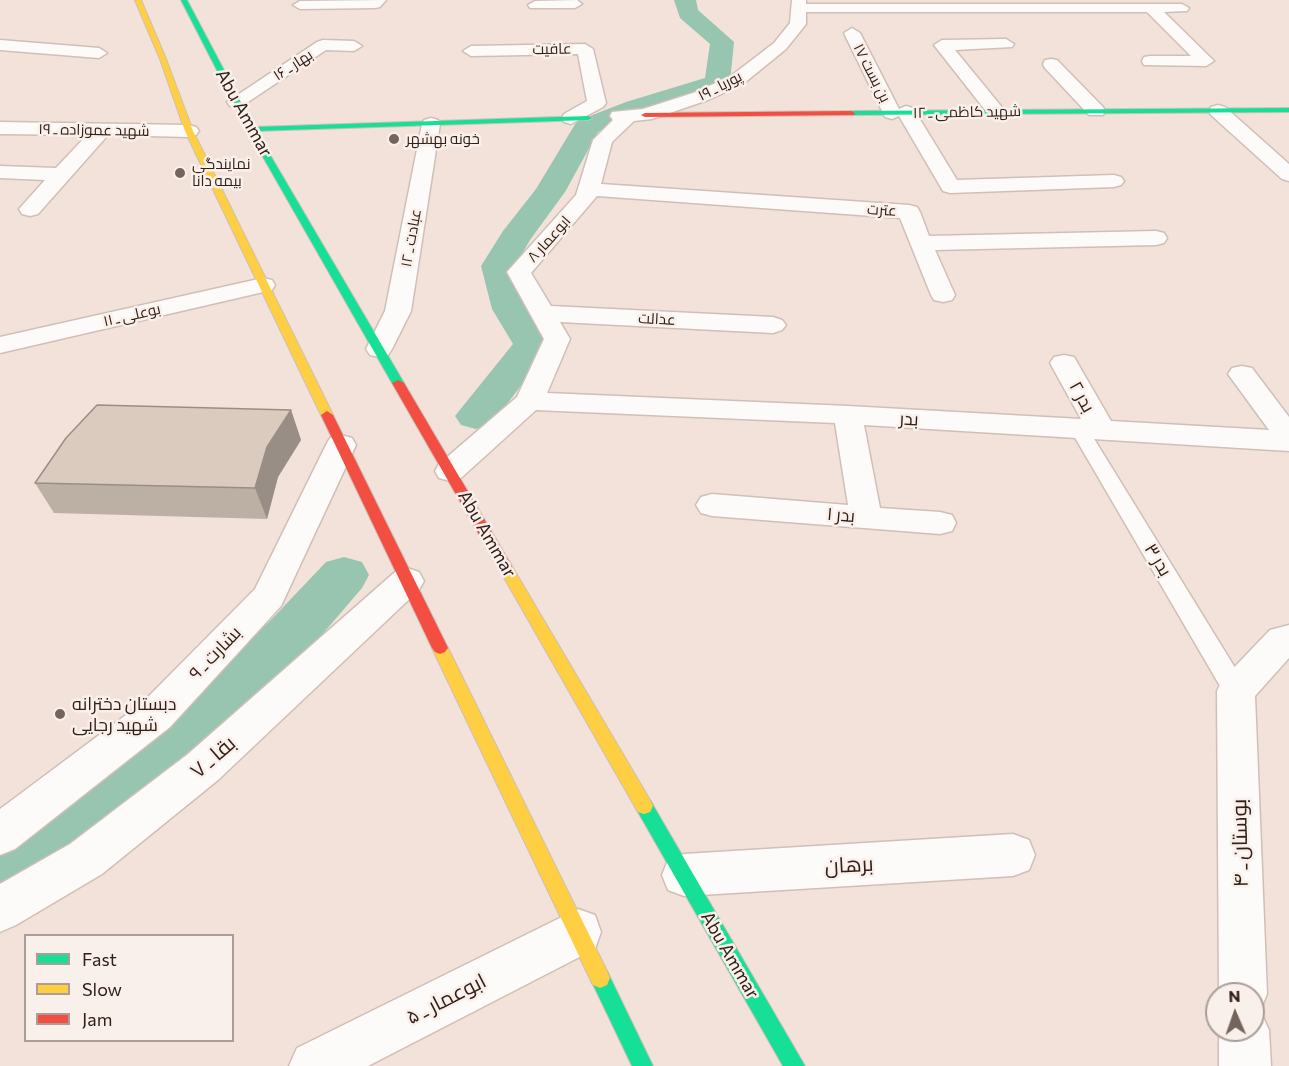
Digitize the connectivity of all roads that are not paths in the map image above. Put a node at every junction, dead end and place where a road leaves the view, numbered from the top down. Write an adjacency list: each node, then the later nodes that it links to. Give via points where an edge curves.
1 (138, 0): 30 (street)
2 (184, 0): 18 (street, Abu Ammar)
3 (379, 0): 5 (street, via 375,4)
4 (799, 4): 8 (street); 24 (street, پوریا ـ ۱۹, via 798,24 780,46 737,80 702,96)
5 (300, 5)
6 (535, 5): 7 (street)
7 (575, 6)
8 (1151, 8): 9 (street); 16 (street, via 1206,61)
9 (1182, 8)
10 (852, 33): 23 (street, بن بست ۱۷)
11 (1006, 44): 20 (street, via 942,45)
12 (0, 45): 15 (street)
13 (354, 46): 18 (street, بهار ـ ۱۶, via 322,45)
14 (471, 51): 25 (street, عافیت, via 585,48 597,103)
15 (99, 53)
16 (1150, 61)
17 (1051, 64): 21 (street)
18 (236, 102): 28 (street, Abu Ammar)
19 (1289, 110): 22 (street, شهید کاظمی ـ ۱۲)
20 (996, 111): 21 (street, شهید کاظمی ـ ۱۲); 23 (street, شهید کاظمی ـ ۱۲)
21 (1096, 111): 22 (street, شهید کاظمی ـ ۱۲)
22 (1218, 111): 33 (street)
23 (899, 112): 24 (street, شهید کاظمی ـ ۱۲); 34 (street, بن بست ۱۷, via 950,187)
24 (636, 116): 25 (street); 35 (street, ابوعمار ۸, via 603,140)
25 (580, 118): 26 (street)
26 (431, 124): 28 (street); 44 (street, عبادت ـ ۱۲, via 398,310)
27 (0, 128): 29 (street, شهید عموزاده ـ ۱۹)
28 (251, 129): 44 (street, Abu Ammar)
29 (102, 130): 30 (street, شهید عموزاده ـ ۱۹); 32 (street)
30 (189, 131): 39 (street)
31 (0, 172): 32 (street)
32 (61, 174): 36 (street)
33 (1289, 175)
34 (1114, 181)
35 (588, 189): 38 (street, عترت, via 909,212); 41 (street, ابوعمار ۸, via 586,197 519,272)
36 (30, 209)
37 (1156, 238): 38 (street)
38 (920, 243): 40 (street)
39 (263, 285): 43 (street, بوعلی ـ ۱۱); 51 (street)
40 (943, 295)
41 (542, 313): 42 (street, عدالت); 47 (street, ابوعمار ۸, via 557,339)
42 (773, 325)
43 (0, 345)
44 (379, 349): 52 (street, Abu Ammar)
45 (1064, 363): 49 (street, بدر ۲)
46 (1242, 374): 50 (street)
47 (529, 401): 48 (street, بدر); 52 (street, ابوعمار ۸)
48 (848, 415): 49 (street, بدر); 54 (street, بدر ۱)
49 (1090, 429): 50 (street, بدر); 58 (lane, بدر ۳)
50 (1289, 439)
51 (341, 445): 56 (street); 59 (street, بشارت ـ ۹, via 269,597 156,715)
52 (450, 471): 61 (street, Abu Ammar)
53 (711, 505): 54 (street, بدر ۱)
54 (866, 518): 55 (street)
55 (940, 523)
56 (407, 581): 62 (street, بقا ـ ۷, via 203,767 86,858); 63 (street)
57 (1289, 639): 58 (street, via 1282,640)
58 (1236, 691): 64 (street, بوستان ـ ۴)
59 (0, 835)
60 (1013, 855): 61 (street, برهان)
61 (684, 875): 68 (street, Abu Ammar)
62 (0, 909)
63 (578, 932): 66 (street, ابوعمار ـ ۵); 67 (street)
64 (1243, 982)
65 (1244, 1042): 69 (street)
66 (315, 1066)
67 (643, 1066)
68 (795, 1066)
69 (1245, 1066)

